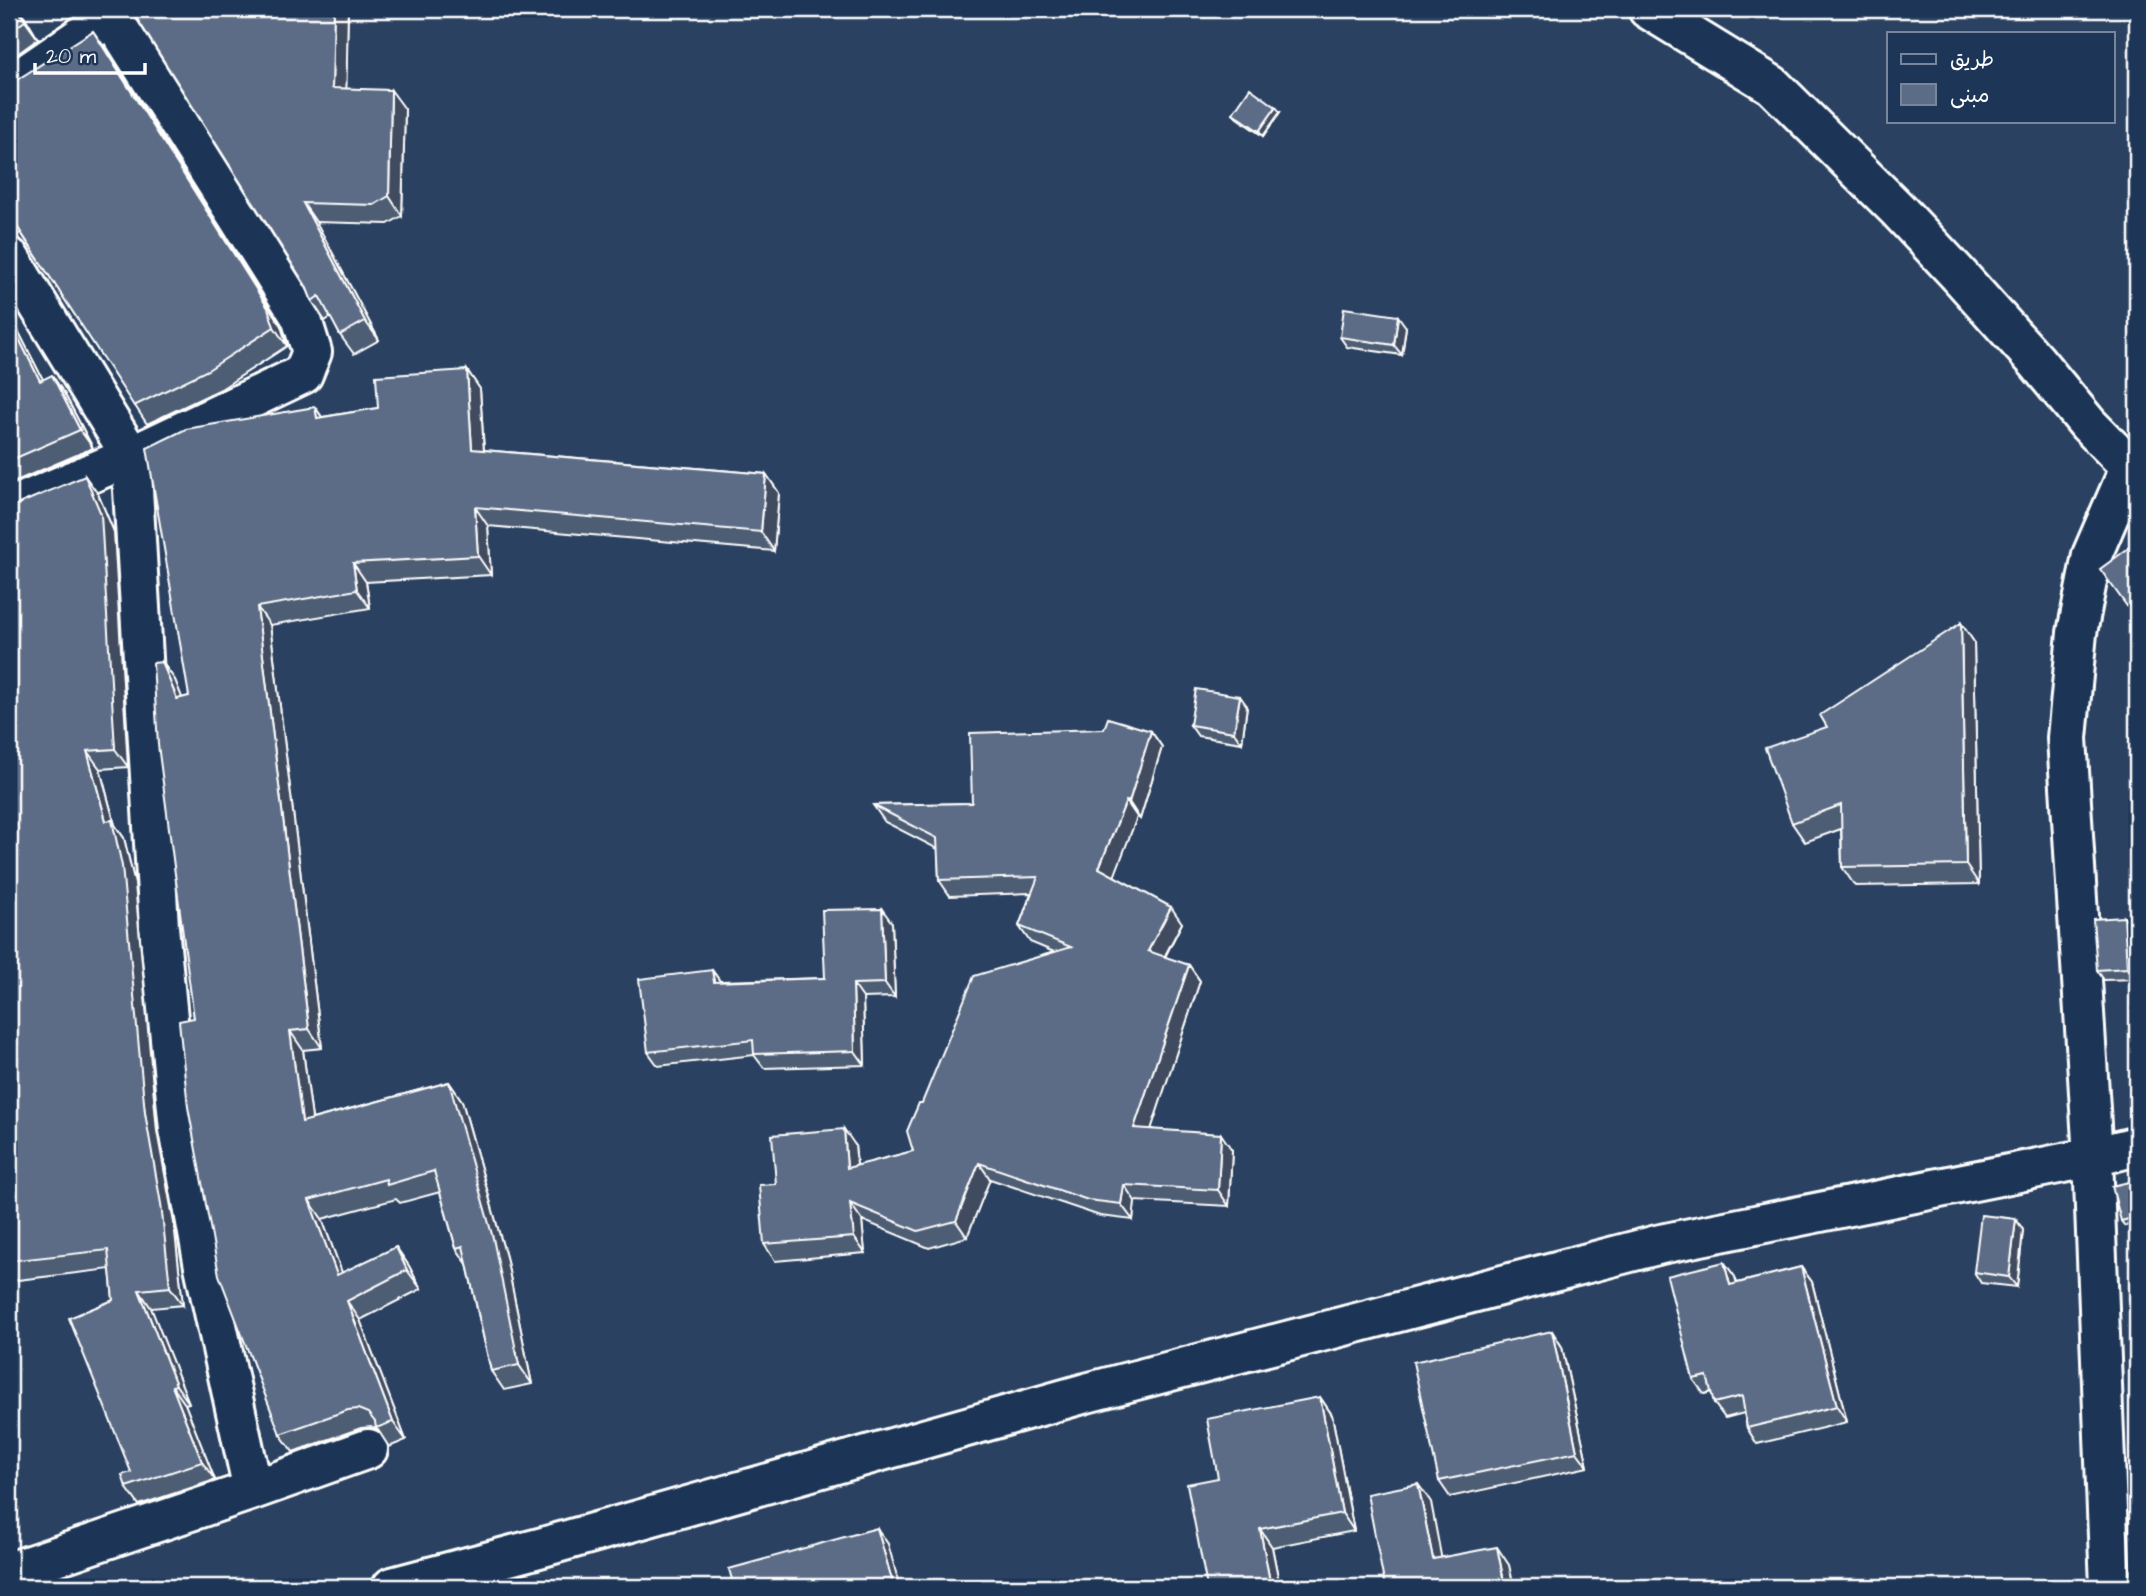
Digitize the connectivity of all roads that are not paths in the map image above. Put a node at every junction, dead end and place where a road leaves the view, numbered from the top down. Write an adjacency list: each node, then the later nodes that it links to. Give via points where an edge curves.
1 (1648, 9): 6 (street, via 1772,85 1957,272 2088,424)
2 (109, 13): 3 (street); 5 (street, via 301,317 312,352 303,374)
3 (9, 86)
4 (9, 257): 5 (street)
5 (131, 456): 7 (street); 11 (street, via 159,928 179,1129)
6 (2134, 462): 9 (street, via 2092,555 2077,633 2067,738)
7 (9, 508)
8 (2137, 1146): 9 (street)
9 (2093, 1157): 13 (street, via 1661,1244 1086,1393); 14 (street)
10 (368, 1449): 11 (street)
11 (253, 1490): 12 (street)
12 (9, 1572)
13 (392, 1587)
14 (2110, 1587)

